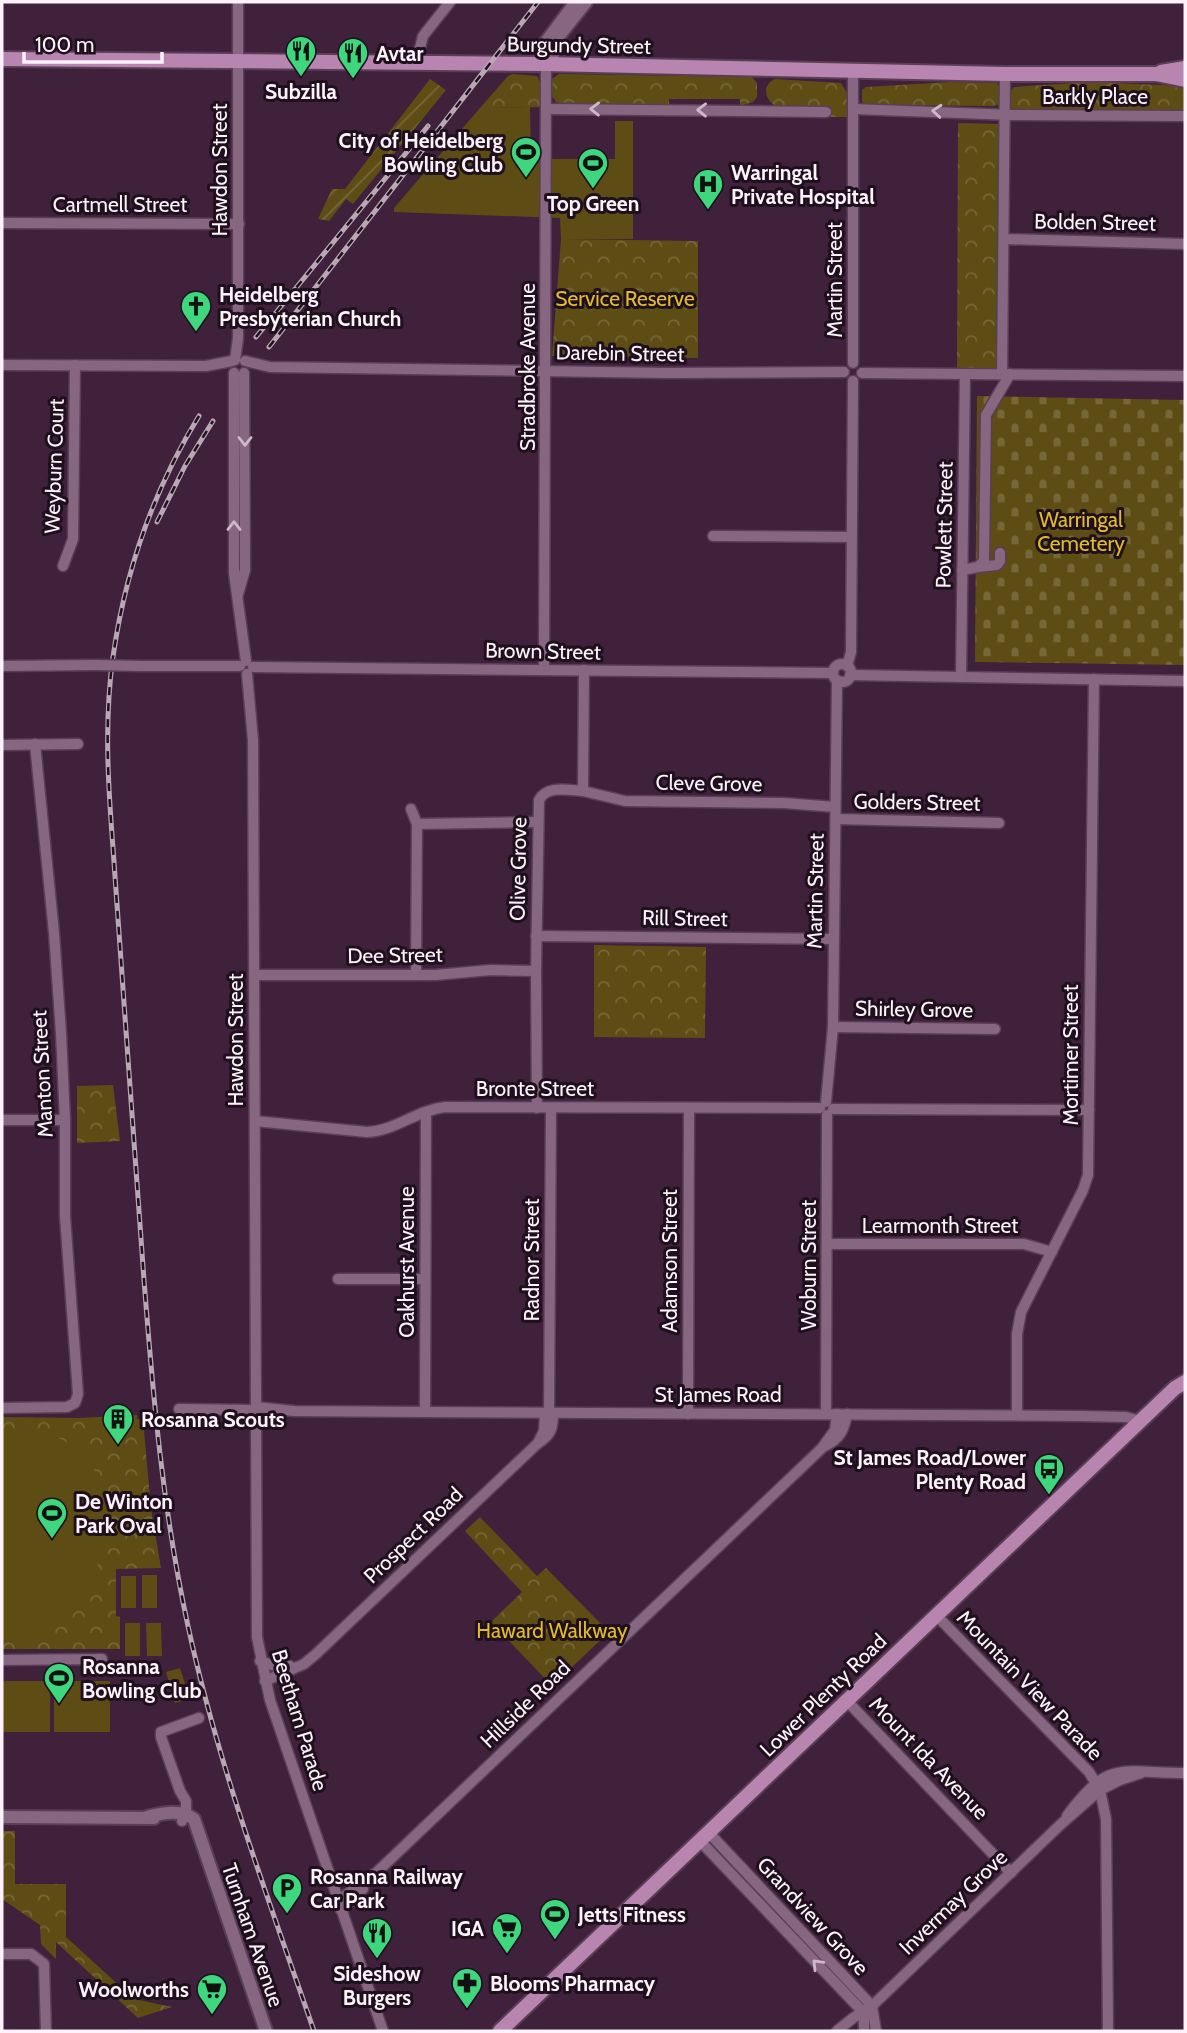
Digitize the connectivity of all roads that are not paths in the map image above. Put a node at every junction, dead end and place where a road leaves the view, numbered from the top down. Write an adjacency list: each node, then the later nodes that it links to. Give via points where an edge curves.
1 (238, 2): 6 (street, Hawdon Street)
2 (450, 2): 7 (street, via 423,36)
3 (576, 2): 8 (street, via 541,47)
4 (586, 2): 8 (street, via 558,37)
5 (2, 59): 6 (main road, Burgundy Street)
6 (239, 62): 7 (main road, Burgundy Street); 18 (street, Hawdon Street)
7 (416, 64): 8 (main road, Burgundy Street)
8 (546, 64): 9 (main road, Burgundy Street); 12 (street, Stradbroke Avenue)
9 (853, 71): 11 (main road, Burgundy Street); 13 (street, Martin Street)
10 (1184, 71): 11 (main road, Burgundy Street)
11 (1005, 74): 15 (street)
12 (547, 109): 14 (street, one-way to 12); 25 (street, Stradbroke Avenue)
13 (853, 109): 15 (street, one-way to 13); 21 (street, Martin Street)
14 (826, 112)
15 (1005, 114): 16 (street, Barkly Place); 19 (street)
16 (1185, 116)
17 (2, 223): 18 (street, Cartmell Street)
18 (239, 224): 24 (street, Hawdon Street)
19 (1004, 239): 20 (street, Bolden Street); 29 (street)
20 (1185, 244)
21 (853, 363): 26 (street); 27 (street)
22 (2, 365): 23 (street, Darebin Street)
23 (75, 365): 24 (street, Darebin Street); 35 (street, Weyburn Court, via 73,539)
24 (239, 366): 25 (street, Darebin Street); 41 (street, Hawdon Street, via 234,573)
25 (546, 371): 26 (street, Darebin Street); 42 (street, Stradbroke Avenue)
26 (844, 372): 31 (street, via 845,378)
27 (862, 373): 28 (street); 31 (street)
28 (965, 374): 29 (street); 39 (street, Powlett Street)
29 (1006, 374): 30 (street); 36 (street, via 986,415 984,561)
30 (1185, 376)
31 (853, 381): 33 (street)
32 (713, 536): 33 (street)
33 (851, 537): 44 (street)
34 (1000, 553): 37 (street, via 1000,561)
35 (63, 566)
36 (978, 567): 37 (street); 39 (street)
37 (992, 567): 38 (street)
38 (1007, 569)
39 (962, 570): 46 (street, Powlett Street)
40 (2, 666): 41 (street, Brown Street, bridge)
41 (246, 667): 42 (street, Brown Street); 62 (street, Hawdon Street, via 254,740)
42 (544, 670): 43 (street, Brown Street)
43 (584, 670): 45 (street, Brown Street); 52 (street)
44 (849, 670): 45 (street, via 846,680); 45 (street, via 837,666); 46 (street)
45 (835, 676): 53 (street, Martin Street)
46 (961, 677): 47 (street)
47 (1094, 679): 48 (street); 70 (street, Mortimer Street)
48 (1185, 681)
49 (35, 744): 50 (street); 51 (street); 73 (street, Manton Street, via 54,933)
50 (78, 744)
51 (2, 745)
52 (583, 791): 53 (street, Cleve Grove, via 625,801); 56 (street, Olive Grove, via 543,793)
53 (835, 807): 55 (street, Martin Street)
54 (411, 809): 58 (street)
55 (835, 819): 57 (street, Golders Street); 60 (street, Martin Street)
56 (537, 822): 58 (street); 59 (street, Olive Grove)
57 (999, 823)
58 (417, 824): 63 (street)
59 (536, 936): 60 (street, Rill Street); 61 (street, Olive Grove)
60 (834, 939): 64 (street, Martin Street)
61 (536, 971): 63 (street, Dee Street); 66 (street, Olive Grove)
62 (254, 975): 63 (street, Dee Street); 74 (street, Hawdon Street)
63 (416, 975)
64 (833, 1027): 65 (street, Shirley Grove); 69 (street, Martin Street)
65 (995, 1029)
66 (537, 1108): 67 (street, Bronte Street); 71 (street, Bronte Street, via 445,1107)
67 (551, 1108): 68 (street, Bronte Street); 85 (street, Radnor Street)
68 (689, 1108): 69 (street, Bronte Street); 86 (street, Adamson Street)
69 (827, 1109): 70 (street, Bronte Street); 75 (street, Woburn Street)
70 (1089, 1110): 76 (street, Mortimer Street, via 1086,1182)
71 (426, 1112): 74 (street, Bronte Street, via 372,1132); 78 (street, Oakhurst Avenue)
72 (2, 1120): 73 (street)
73 (65, 1120): 81 (street, Manton Street, via 75,1402 61,1407)
74 (255, 1121): 83 (street, Hawdon Street)
75 (827, 1244): 76 (street, Learmonth Street, via 1024,1244); 87 (street, Woburn Street)
76 (1052, 1252): 88 (street, Mortimer Street, via 1020,1319)
77 (338, 1279): 78 (street)
78 (425, 1279): 84 (street, Oakhurst Avenue)
79 (1185, 1372): 80 (main road, Lower Plenty Road)
80 (1180, 1385): 89 (main road, Lower Plenty Road)
81 (2, 1408)
82 (179, 1409): 83 (street, St James Road)
83 (256, 1411): 84 (street, St James Road); 94 (street, Beetham Parade)
84 (425, 1412): 85 (street, St James Road)
85 (549, 1413): 86 (street, St James Road); 91 (street, Prospect Road, via 550,1434)
86 (688, 1414): 87 (street, St James Road)
87 (837, 1414): 88 (street, St James Road); 104 (street, Hillside Road, via 835,1430 822,1448)
88 (1017, 1415): 89 (street, St James Road, via 1126,1417)
89 (1140, 1422): 90 (main road, Lower Plenty Road)
90 (937, 1616): 96 (main road, Lower Plenty Road); 99 (street, Mountain View Parade)
91 (316, 1654): 94 (street, Prospect Road, via 287,1667); 95 (street, Prospect Road)
92 (102, 1659): 93 (street)
93 (2, 1660)
94 (260, 1661): 95 (street, Beetham Parade)
95 (265, 1681): 104 (street, Beetham Parade)
96 (847, 1701): 102 (main road, Lower Plenty Road); 103 (street, Mount Ida Avenue)
97 (199, 1718): 101 (street, via 161,1732 160,1737)
98 (1185, 1773): 99 (street, Invermay Grove, via 1120,1771 1100,1778)
99 (1098, 1786): 103 (street, Invermay Grove); 115 (street, Mountain View Parade, via 1106,1819)
100 (2, 1817): 101 (street)
101 (185, 1818): 108 (street, Turnham Avenue, via 204,1851)
102 (704, 1837): 106 (street, Grandview Grove); 110 (main road, Lower Plenty Road)
103 (1011, 1873): 106 (street, Invermay Grove)
104 (340, 1905): 109 (street, Beetham Parade)
105 (2, 1954): 107 (street, via 32,1954 44,1964)
106 (866, 2012): 111 (street, Invermay Grove); 112 (street, Invermay Grove); 113 (street); 114 (street, Grandview Grove, via 874,2013)
107 (46, 2031)
108 (266, 2031)
109 (383, 2031)
110 (500, 2031)
111 (838, 2031)
112 (853, 2031)
113 (864, 2031)
114 (876, 2031)
115 (1108, 2031)

